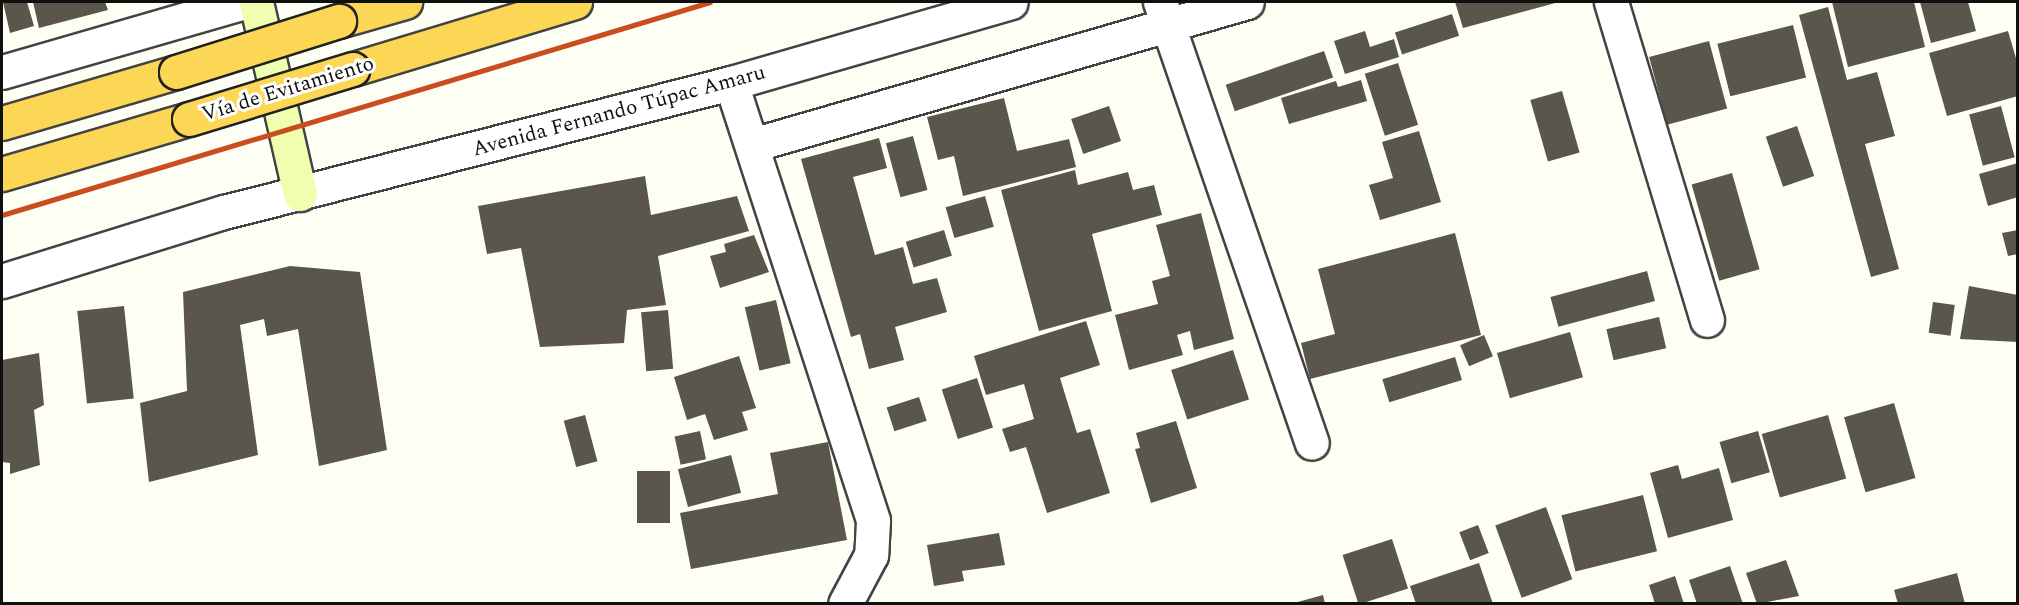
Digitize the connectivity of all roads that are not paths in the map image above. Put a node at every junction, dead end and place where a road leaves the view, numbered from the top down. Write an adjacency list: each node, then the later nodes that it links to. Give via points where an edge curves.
1 (244, 2): 9 (street)
2 (256, 2): 14 (main road)
3 (405, 2): 11 (highway, bridge)
4 (575, 2): 13 (highway, Vía de Evitamiento, bridge)
5 (1011, 2): 10 (street, Avenida Fernando Túpac Amaru)
6 (1247, 2): 8 (street)
7 (1611, 2): 16 (street)
8 (1164, 13): 12 (street); 17 (street)
9 (2, 72)
10 (731, 83): 12 (street); 14 (street, Avenida Fernando Túpac Amaru)
11 (2, 123)
12 (752, 145): 18 (street, via 873,521 871,555)
13 (2, 174)
14 (300, 194): 15 (street, Avenida Fernando Túpac Amaru, via 224,212)
15 (2, 280)
16 (1707, 320)
17 (1312, 443)
18 (845, 603)

